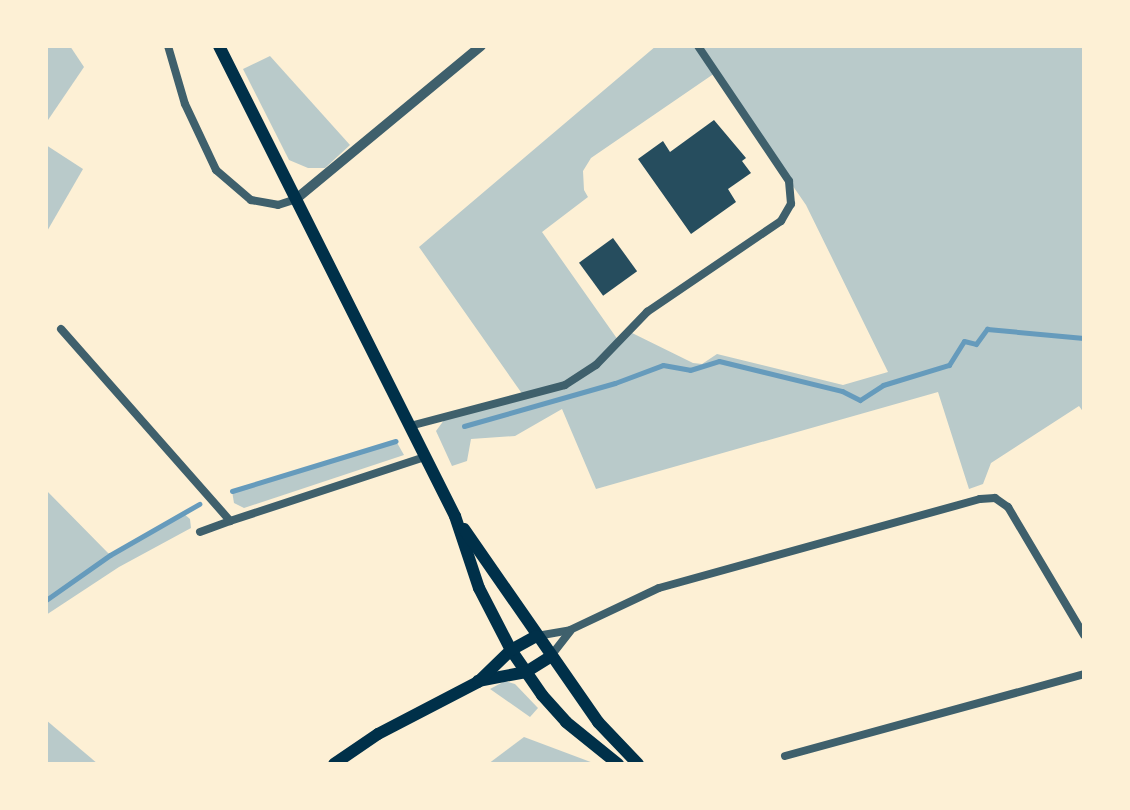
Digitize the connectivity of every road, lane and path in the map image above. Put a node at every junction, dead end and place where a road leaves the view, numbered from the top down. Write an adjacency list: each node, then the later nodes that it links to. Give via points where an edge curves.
1 (168, 46): 5 (street, via 185,104 216,170 251,200 278,205)
2 (219, 46): 5 (main road)
3 (481, 46): 5 (street)
4 (698, 46): 7 (street, via 789,181 791,204 781,221 647,312 596,365 565,385)
5 (296, 199): 7 (main road)
6 (61, 329): 10 (street)
7 (410, 426): 8 (main road)
8 (425, 457): 9 (main road); 10 (street)
9 (455, 516): 14 (main road); 15 (main road, via 479,588)
10 (230, 521): 11 (street)
11 (200, 532)
12 (570, 630): 13 (street, via 659,588 995,498 1008,507); 14 (street); 16 (street)
13 (1084, 635)
14 (536, 636): 15 (main road); 16 (main road)
15 (511, 650): 17 (main road); 19 (main road)
16 (550, 657): 17 (main road); 23 (main road, via 598,722)
17 (526, 672): 19 (main road); 22 (main road, via 566,722)
18 (1084, 674): 20 (street)
19 (478, 682): 21 (main road, via 378,734)
20 (785, 756)
21 (334, 764)
22 (618, 764)
23 (638, 764)

